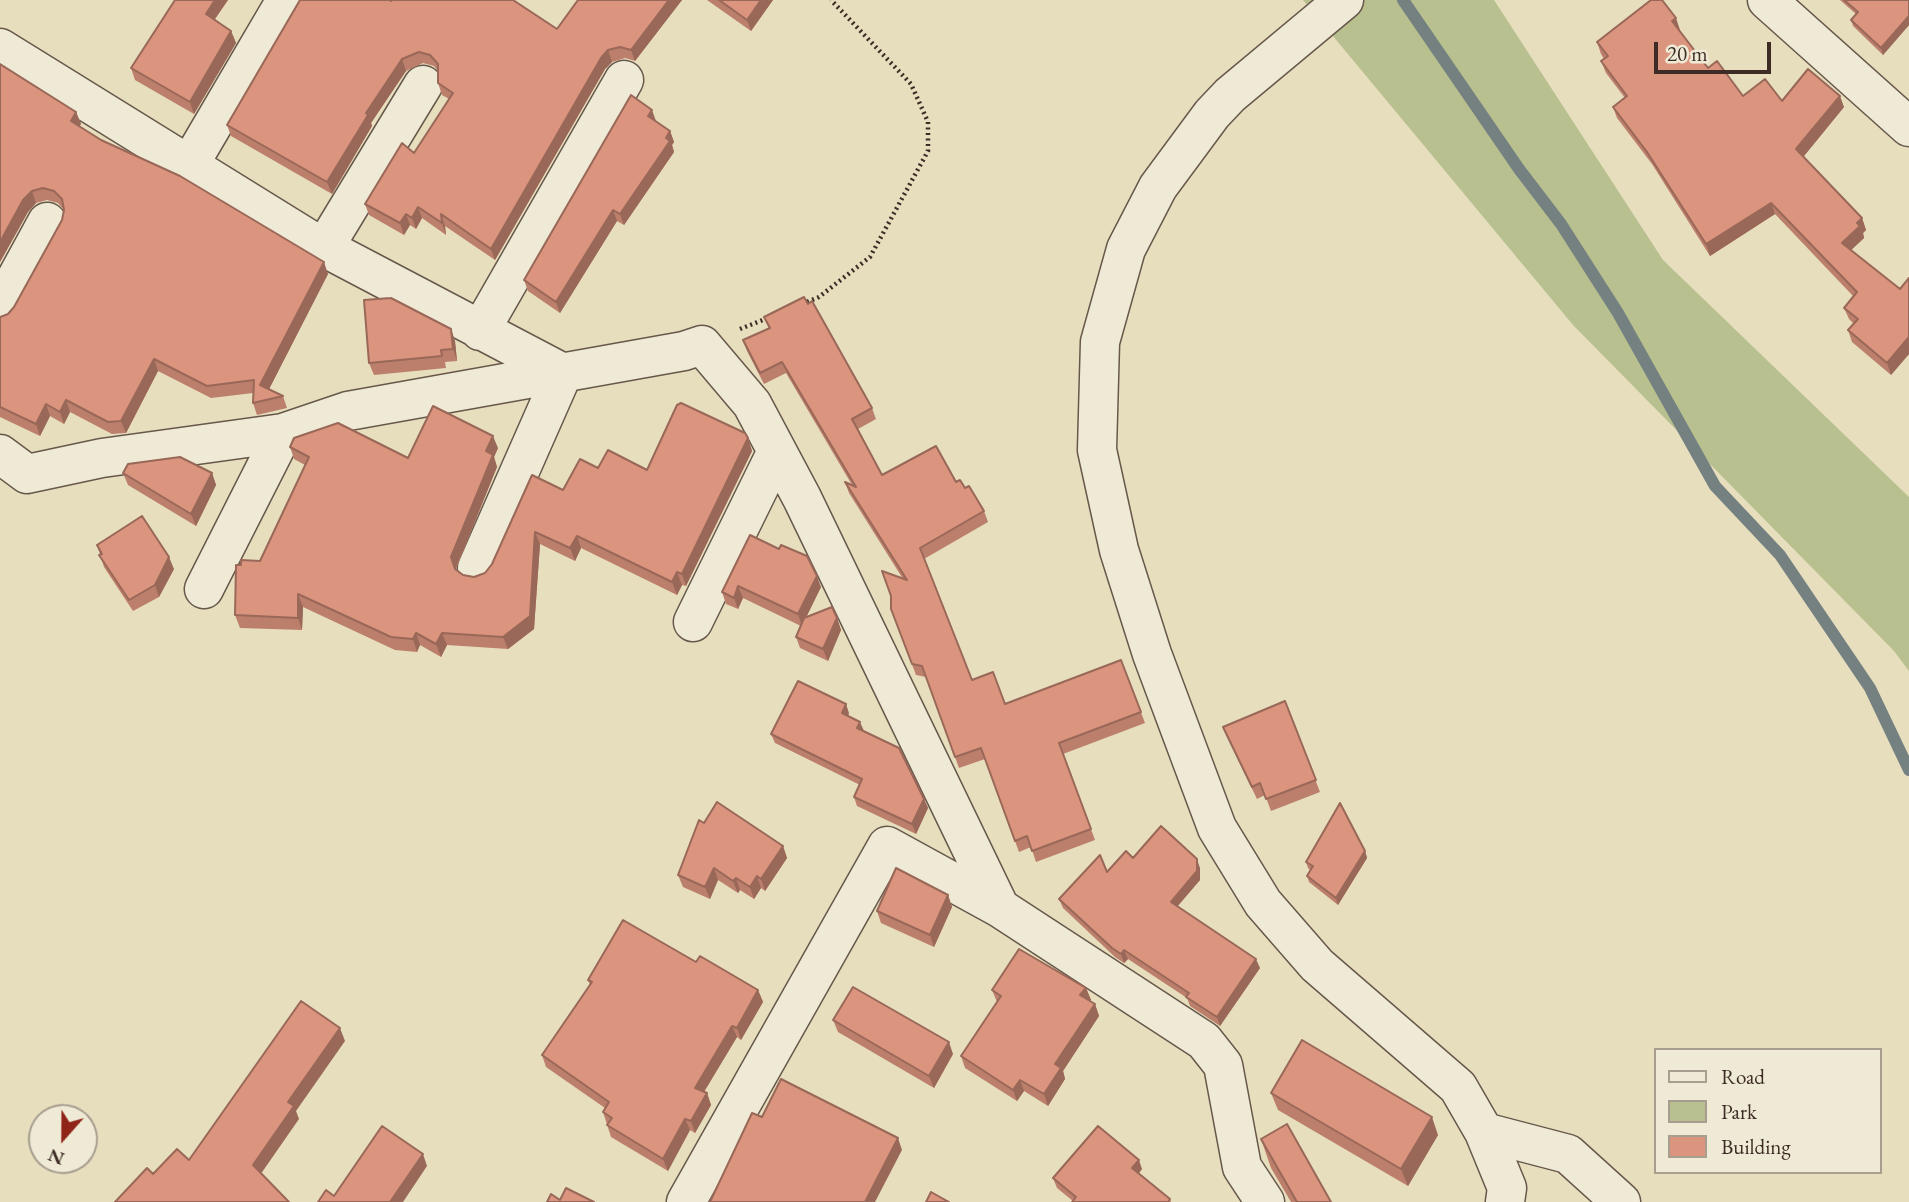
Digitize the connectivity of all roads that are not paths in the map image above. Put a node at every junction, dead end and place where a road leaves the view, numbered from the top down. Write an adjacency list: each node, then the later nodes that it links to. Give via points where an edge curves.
1 (286, 0): 8 (street)
2 (1343, 0): 21 (street, via 1230,95 1158,187 1126,249 1100,342 1097,450 1119,550 1156,667 1217,828 1263,903 1317,965 1458,1087)
3 (1766, 0): 7 (street)
4 (0, 48): 8 (street)
5 (624, 80): 12 (street)
6 (423, 85): 10 (street)
7 (1909, 127)
8 (188, 167): 10 (street)
9 (47, 222): 11 (street)
10 (324, 248): 12 (street)
11 (0, 308)
12 (480, 331): 13 (street)
13 (563, 373): 14 (street, via 348,411); 15 (street, via 702,345 752,404); 17 (street)
14 (283, 433): 16 (street, via 102,458 27,474); 18 (street)
15 (777, 451): 19 (street); 20 (street)
16 (0, 454)
17 (477, 568)
18 (204, 589)
19 (692, 622)
20 (1000, 908): 22 (street, via 887,846); 23 (street, via 1204,1041 1223,1065 1242,1167)
21 (1485, 1132): 24 (street, via 1507,1188); 25 (street, via 1568,1154)
22 (686, 1202)
23 (1265, 1202)
24 (1505, 1202)
25 (1621, 1202)

